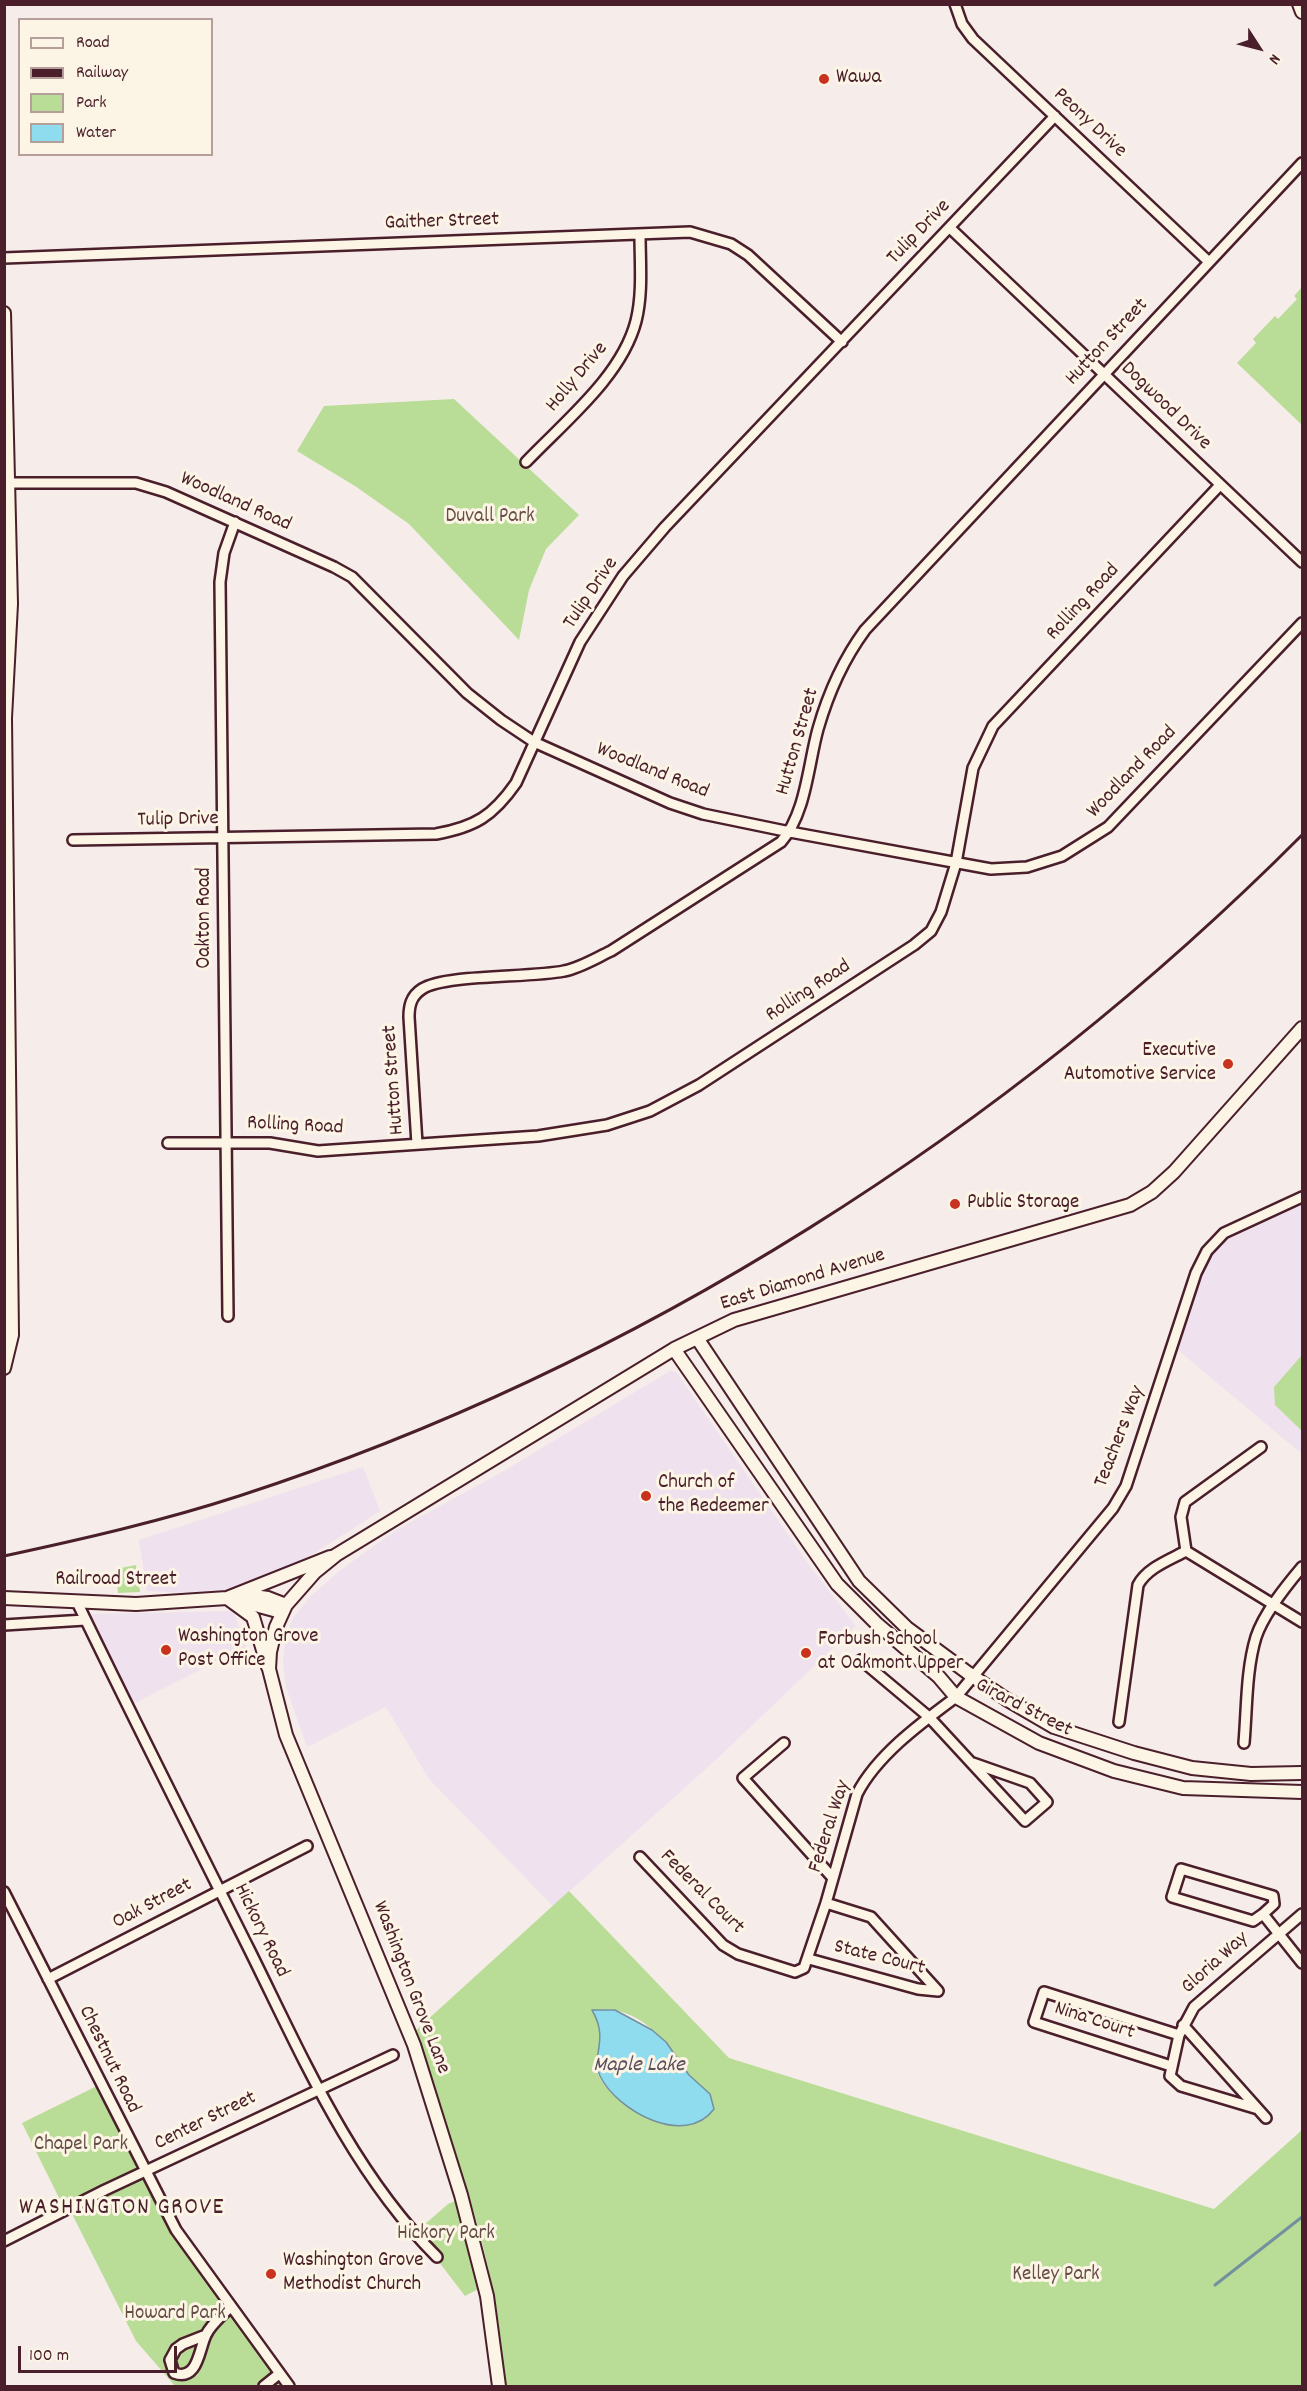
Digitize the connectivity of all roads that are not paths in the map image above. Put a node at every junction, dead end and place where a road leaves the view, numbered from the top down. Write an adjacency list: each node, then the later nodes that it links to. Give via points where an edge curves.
1 (955, 4): 4 (street, Peony Drive, via 962,24 974,39)
2 (1301, 5): 3 (street)
3 (1302, 12)
4 (1055, 116): 6 (street, Tulip Drive); 9 (street, Peony Drive)
5 (1302, 163): 9 (street, Hutton Street)
6 (950, 228): 11 (street, Tulip Drive); 12 (street, Dogwood Drive)
7 (640, 234): 8 (street, Gaither Street); 11 (street, Gaither Street, via 690,232 731,244 748,255); 13 (street, Holly Drive, via 640,293 636,322 625,351 607,378)
8 (4, 258)
9 (1209, 262): 12 (street, Hutton Street)
10 (4, 313): 14 (street)
11 (842, 342): 19 (street, Tulip Drive, via 623,576 580,642)
12 (1104, 373): 15 (street, Dogwood Drive); 20 (street, Hutton Street, via 856,643 827,700)
13 (526, 462)
14 (9, 483): 16 (street, Woodland Road, via 136,483); 32 (street, via 11,605 5,729 12,1335)
15 (1220, 484): 17 (street, Dogwood Drive); 23 (street, Rolling Road, via 993,726 973,768)
16 (235, 522): 19 (street, Woodland Road, via 352,577 467,693); 21 (street, Oakton Road, via 224,553 220,582)
17 (1302, 562)
18 (1302, 623): 23 (street, Woodland Road, via 1093,838 1062,856 1027,867 991,869)
19 (534, 742): 20 (street, Woodland Road, via 670,804); 21 (street, Tulip Drive, via 503,802 485,818 460,830 436,834)
20 (790, 832): 23 (street, Woodland Road); 27 (street, Hutton Street, via 781,842 587,963 567,971 440,982 422,988 410,1005 409,1017)
21 (224, 839): 22 (street, Tulip Drive); 25 (street, Oakton Road)
22 (73, 840)
23 (956, 863): 27 (street, Rolling Road, via 941,912 931,931 914,945 699,1085 650,1111 607,1125 538,1136)
24 (1302, 1028): 30 (street, East Diamond Avenue, via 1174,1172 1130,1205 734,1320)
25 (226, 1142): 26 (street, Rolling Road); 27 (street, Rolling Road, via 318,1150); 29 (street, Oakton Road)
26 (168, 1143)
27 (417, 1144)
28 (1302, 1197): 47 (street, Teachers Way, via 1224,1233 1207,1251 1196,1273 1126,1486 1113,1508)
29 (228, 1316)
30 (697, 1338): 31 (street, East Diamond Avenue); 47 (street, Girard Street, via 859,1581 907,1628)
31 (674, 1348): 35 (street, East Diamond Avenue); 48 (street, Girard Street, via 837,1584)
32 (4, 1368)
33 (1262, 1447): 34 (street, via 1185,1502 1181,1516)
34 (1186, 1551): 40 (street); 50 (street, via 1143,1576 1138,1586)
35 (336, 1555): 37 (street); 41 (street, East Diamond Avenue, via 315,1572)
36 (1302, 1568): 40 (street)
37 (232, 1596): 39 (street, Railroad Street, via 136,1604); 41 (street, Railroad Street); 46 (street, via 253,1617)
38 (4, 1598): 39 (street, Railroad Street)
39 (77, 1602): 42 (street, Hickory Road)
40 (1275, 1604): 43 (street); 52 (street, via 1257,1635)
41 (284, 1608): 46 (street, Washington Grove Lane, via 270,1652)
42 (86, 1620): 44 (street); 59 (street, Hickory Road)
43 (1302, 1622)
44 (4, 1625)
45 (861, 1660): 49 (street)
46 (269, 1669): 82 (street, Washington Grove Lane, via 286,1735 414,2045 485,2287)
47 (974, 1677): 48 (street, Teachers Way); 54 (street, Girard Street, via 1054,1727 1134,1753 1192,1768 1251,1774)
48 (956, 1697): 49 (street, Federal Way); 55 (street, Girard Street, via 1039,1743 1114,1770 1184,1788)
49 (929, 1717): 53 (street); 58 (street, Federal Way, via 865,1779)
50 (1119, 1722)
51 (783, 1743): 58 (street, via 744,1778)
52 (1244, 1743)
53 (973, 1763): 53 (street, via 1025,1821 1047,1802 1030,1783)
54 (1302, 1773)
55 (1302, 1792)
56 (307, 1846): 59 (street, Oak Street)
57 (640, 1857): 65 (street, Federal Court, via 738,1954 795,1972)
58 (832, 1877): 61 (street, Federal Way)
59 (220, 1890): 67 (street, Oak Street); 71 (street, Hickory Road)
60 (4, 1892): 67 (street, Chestnut Road)
61 (826, 1903): 65 (street, Federal Way); 65 (street, State Court, via 871,1917 938,1991)
62 (1263, 1914): 62 (street, via 1274,1904 1273,1896 1181,1869 1172,1896 1253,1921); 64 (street)
63 (1302, 1914): 64 (street, Gloria Way)
64 (1278, 1934): 66 (street); 68 (street, Gloria Way, via 1201,1998)
65 (806, 1963)
66 (1302, 1963)
67 (48, 1979): 74 (street, Chestnut Road)
68 (1181, 2030): 70 (street, Gloria Way); 70 (street, Nina Court, via 1044,1992 1034,2022); 72 (street)
69 (393, 2055): 71 (street, Center Street)
70 (1171, 2066): 72 (street, via 1170,2076 1181,2086)
71 (320, 2087): 74 (street, Center Street); 76 (street, Hickory Road, via 358,2160 413,2233)
72 (1258, 2109): 73 (street)
73 (1266, 2118)
74 (144, 2172): 75 (street, Center Street); 77 (street, Chestnut Road, via 176,2230)
75 (4, 2241)
76 (437, 2257)
77 (231, 2306): 78 (street); 79 (street, Chestnut Road)
78 (206, 2335): 78 (street, via 198,2362 188,2374 174,2373 170,2360 176,2349)
79 (279, 2374): 80 (street); 81 (street, Chestnut Road)
80 (264, 2386)
81 (289, 2386)
82 (499, 2386)

